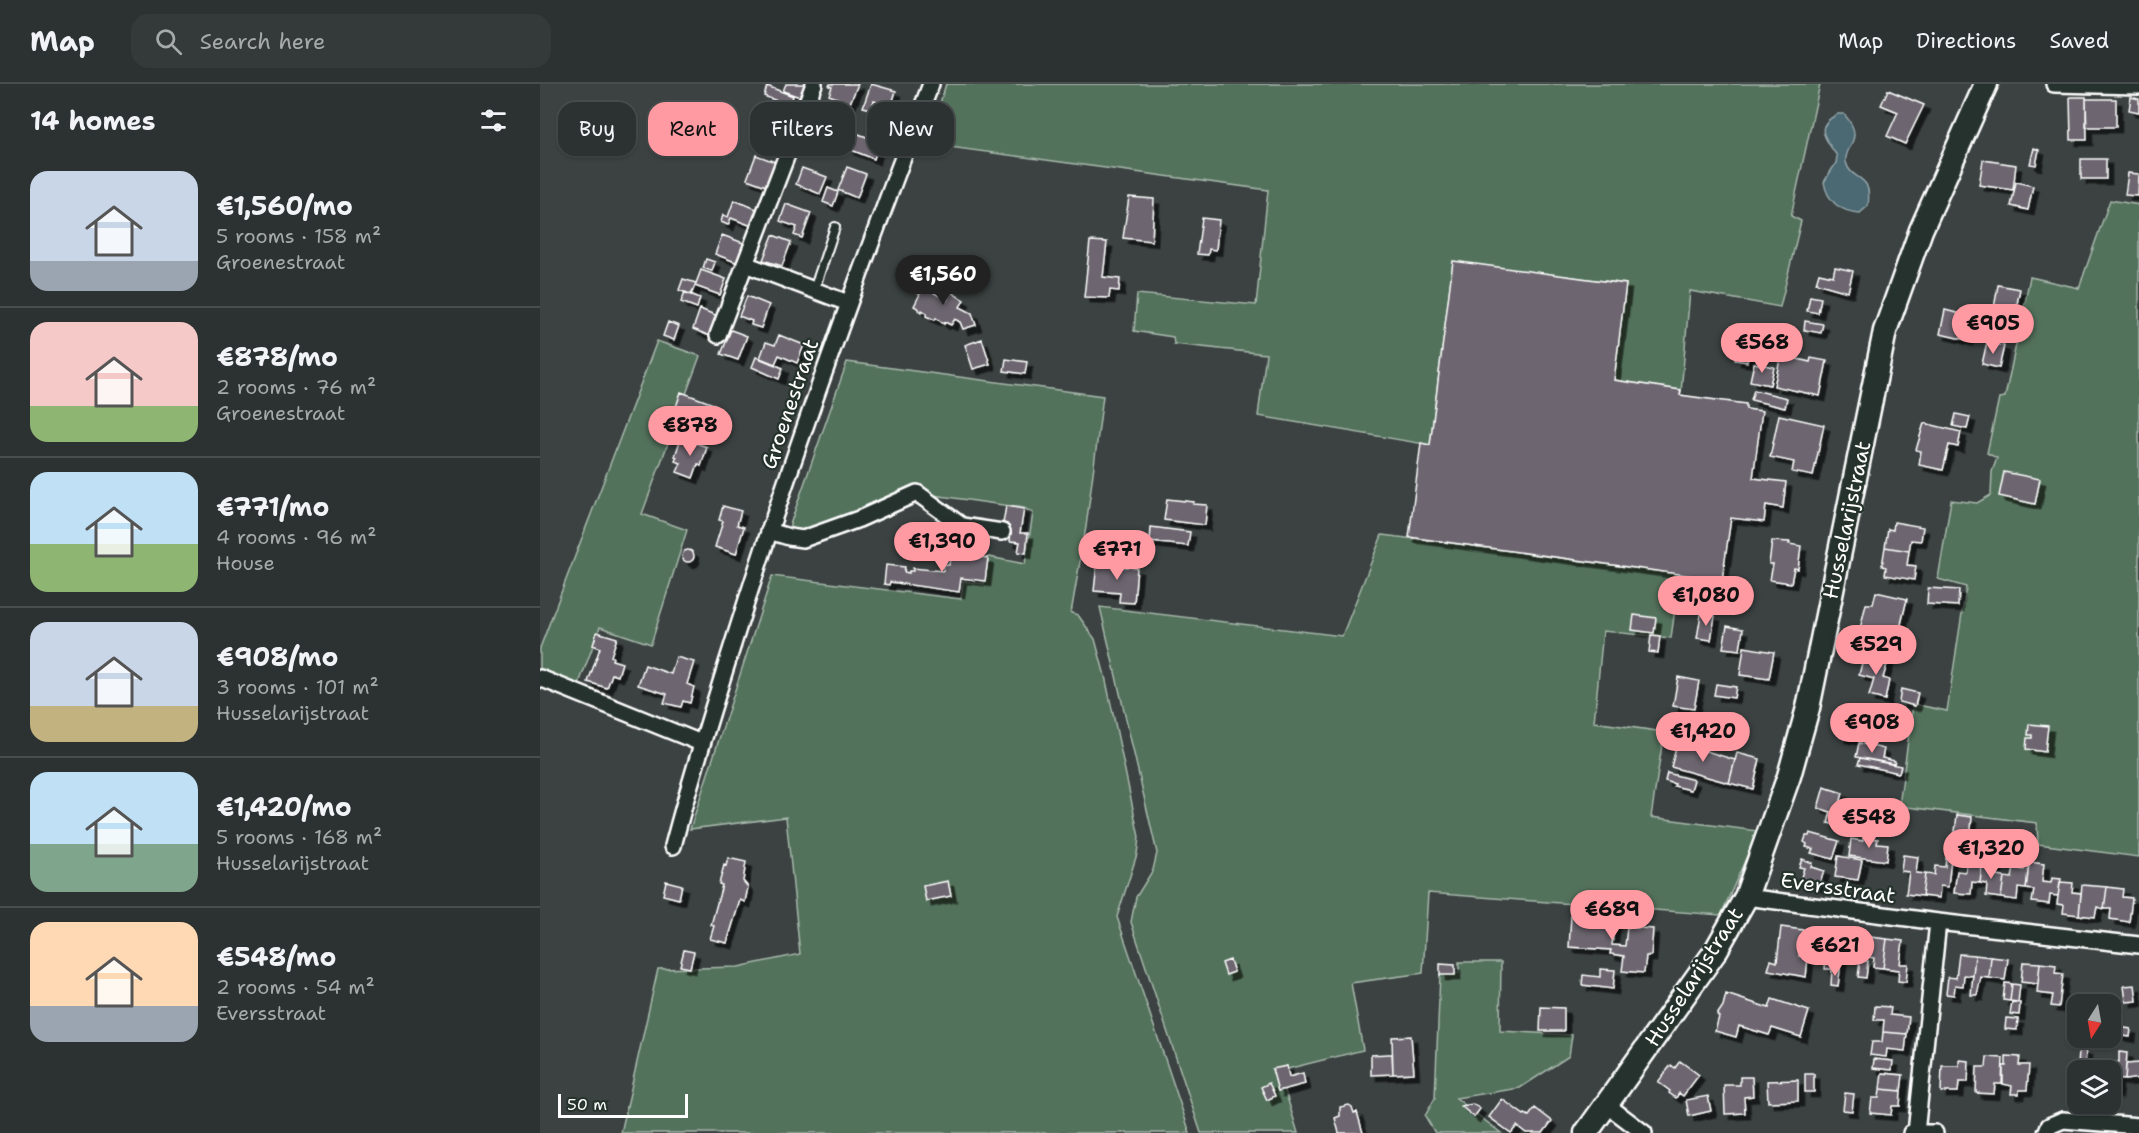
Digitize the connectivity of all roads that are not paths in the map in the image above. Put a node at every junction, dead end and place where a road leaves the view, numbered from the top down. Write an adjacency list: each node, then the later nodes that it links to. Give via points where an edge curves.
1 (814, 84): 7 (street)
2 (931, 84): 9 (street, Groenestraat)
3 (1986, 84): 16 (street, Husselarijstraat, via 1921,230 1885,331 1808,708 1790,776)
4 (2054, 84): 5 (street)
5 (2139, 86)
6 (835, 227): 8 (lane)
7 (745, 264): 8 (street); 10 (street)
8 (814, 290): 9 (street)
9 (848, 303): 11 (street, Groenestraat)
10 (718, 335)
11 (769, 531): 12 (street, via 803,539 917,494 963,526); 14 (street, Groenestraat)
12 (1002, 532)
13 (540, 678): 14 (street)
14 (701, 743): 15 (street, Groenestraat)
15 (673, 846)
16 (1746, 897): 17 (street, Eversstraat); 19 (street, Husselarijstraat, via 1715,952)
17 (1938, 922): 18 (street, Eversstraat); 24 (street)
18 (2139, 945)
19 (1607, 1105): 21 (street, Husselarijstraat); 22 (street)
20 (2139, 1126): 26 (street, via 2063,1120 2049,1126)
21 (1586, 1133)
22 (1644, 1133)
23 (1911, 1133): 24 (street)
24 (1916, 1133): 25 (street)
25 (1935, 1133)
26 (2046, 1133)

